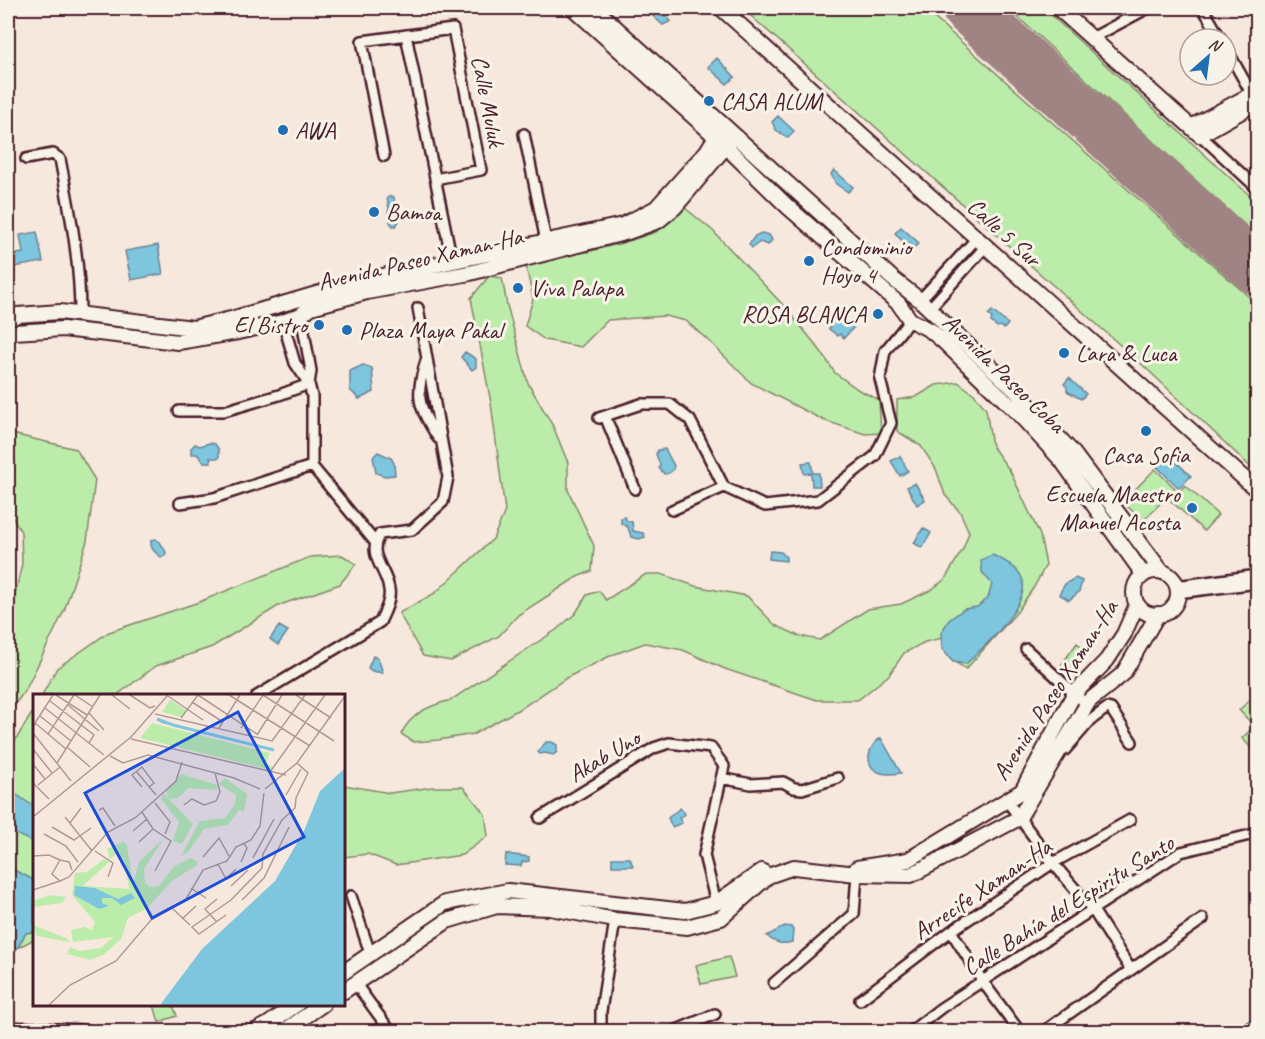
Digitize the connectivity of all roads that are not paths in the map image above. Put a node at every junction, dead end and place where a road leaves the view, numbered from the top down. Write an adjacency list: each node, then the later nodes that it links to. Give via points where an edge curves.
1 (573, 8): 13 (main road, Avenida Paseo Coba)
2 (594, 8): 13 (main road, Avenida Paseo Coba)
3 (721, 8): 22 (main road, Calle 5 Sur)
4 (1058, 8): 10 (main road)
5 (1148, 8): 7 (street)
6 (1203, 8): 8 (street)
7 (1132, 11): 10 (street)
8 (1214, 27)
9 (406, 35): 17 (street, via 362,41); 19 (street); 19 (street, Calle Muluk, via 453,29 482,170)
10 (1092, 38): 14 (main road)
11 (1238, 68): 12 (street)
12 (1256, 99): 14 (main road)
13 (719, 131): 16 (main road, Avenida Paseo Coba); 21 (main road, Avenida Paseo Xaman-Ha, via 707,151 656,208 623,225)
14 (1196, 131): 20 (street)
15 (524, 134): 21 (street)
16 (730, 142): 24 (main road, Avenida Paseo Coba); 25 (main road, Avenida Paseo Coba, via 788,207); 29 (main road, Avenida Paseo Xaman-Ha, via 675,207 658,221 470,273 367,292 311,307)
17 (384, 156)
18 (26, 159): 28 (street, via 52,154 60,159 76,242)
19 (435, 179): 23 (street)
20 (1257, 189)
21 (546, 241): 23 (main road, Avenida Paseo Xaman-Ha)
22 (981, 242): 26 (street); 44 (main road, Calle 5 Sur)
23 (452, 261): 30 (main road, Avenida Paseo Xaman-Ha, via 364,280)
24 (893, 279): 25 (main road); 26 (main road, Avenida Paseo Coba)
25 (883, 290): 32 (main road, Avenida Paseo Coba, via 899,303)
26 (924, 304): 36 (main road, Avenida Paseo Coba)
27 (418, 308): 37 (street)
28 (80, 314): 30 (main road, Avenida Paseo Xaman-Ha, via 193,328); 31 (main road, Avenida Paseo Xaman-Ha, via 60,312)
29 (301, 315): 33 (main road, Avenida Paseo Xaman-Ha); 38 (street, via 311,371)
30 (235, 318): 34 (main road)
31 (8, 319)
32 (910, 320): 36 (main road, Avenida Paseo Coba); 42 (street, via 885,351 880,379 891,423 875,456 818,500 765,506)
33 (282, 322): 34 (main road, Avenida Paseo Xaman-Ha); 38 (street, via 295,363)
34 (238, 332): 35 (main road, Avenida Paseo Xaman-Ha, via 178,342 63,329)
35 (8, 335)
36 (947, 335): 48 (main road, Avenida Paseo Coba, via 1016,391 1072,453); 49 (main road, Avenida Paseo Coba, via 1062,461)
37 (427, 360): 40 (street); 40 (street, via 419,404)
38 (309, 384): 39 (street, via 224,411); 41 (street)
39 (179, 411)
40 (441, 442): 47 (street, via 448,477 443,502 412,531 380,534)
41 (312, 466): 45 (street, via 214,498); 47 (street)
42 (724, 487): 43 (street, via 690,420 670,404 640,404 602,417); 46 (street)
43 (635, 489)
44 (1257, 491)
45 (180, 503)
46 (672, 510)
47 (375, 542): 56 (street, via 374,551 389,589 380,622)
48 (1162, 572): 49 (main road); 52 (main road)
49 (1143, 574): 53 (main road, via 1134,587)
50 (1257, 575): 52 (street)
51 (1257, 583): 52 (street)
52 (1177, 590): 54 (main road, via 1169,610)
53 (1137, 604): 54 (main road, via 1146,612); 57 (main road, Avenida Paseo Xaman-Ha, via 1107,660)
54 (1158, 614): 58 (main road, Avenida Paseo Xaman-Ha, via 1123,674)
55 (1026, 650): 57 (street)
56 (260, 694)
57 (1074, 694): 58 (street); 63 (main road, Avenida Paseo Xaman-Ha, via 1022,791)
58 (1087, 705): 60 (main road, Avenida Paseo Xaman-Ha)
59 (1132, 742): 60 (street, via 1107,708 1091,720)
60 (1048, 770): 65 (main road, Avenida Paseo Xaman-Ha)
61 (721, 778): 62 (street, via 751,784 783,782 802,789); 64 (street, Akab Uno, via 724,766 711,748 669,743 654,748); 72 (street, Akab Uno, via 704,855)
62 (838, 778)
63 (1006, 801): 65 (street); 72 (main road, Avenida Paseo Xaman-Ha, via 908,860 856,868 788,860 766,868)
64 (540, 818)
65 (1019, 818): 68 (street); 69 (main road, Avenida Paseo Xaman-Ha, via 911,875)
66 (1130, 820): 68 (street, Arrecife Xaman-Ha)
67 (1257, 833): 74 (street, Calle Bahía del Espiritu Santo, via 1181,852)
68 (1053, 863): 74 (street); 79 (street, Arrecife Xaman-Ha)
69 (857, 874): 78 (main road, Avenida Paseo Xaman-Ha, via 794,867 768,876 721,918 687,927); 86 (street, via 854,914)
70 (351, 896): 81 (street)
71 (575, 898): 73 (main road, Avenida Paseo Xaman-Ha); 75 (main road); 80 (main road, Avenida Paseo Xaman-Ha, via 508,891 445,903)
72 (716, 903): 73 (main road, Avenida Paseo Xaman-Ha, via 685,911)
73 (648, 907): 78 (main road)
74 (1093, 910): 83 (street); 85 (street, Calle Bahía del Espiritu Santo)
75 (574, 913): 77 (main road, Avenida Paseo Xaman-Ha); 82 (main road, Avenida Paseo Xaman-Ha, via 497,906 447,921)
76 (1203, 919): 83 (street)
77 (615, 920): 78 (main road, Avenida Paseo Xaman-Ha); 97 (street)
78 (647, 923)
79 (951, 931): 85 (street); 88 (street, Arrecife Xaman-Ha)
80 (382, 946): 81 (main road, Avenida Paseo Xaman-Ha); 82 (main road)
81 (369, 955): 84 (main road, Avenida Paseo Xaman-Ha)
82 (391, 958): 87 (main road, Avenida Paseo Xaman-Ha)
83 (1131, 970): 101 (street)
84 (345, 971)
85 (983, 982): 99 (street, Calle Bahía del Espiritu Santo); 100 (street)
86 (774, 983)
87 (350, 987): 96 (street)
88 (860, 1000)
89 (296, 1006): 94 (main road)
90 (321, 1006): 95 (main road)
91 (715, 1014): 98 (street)
92 (8, 1029): 93 (main road)
93 (82, 1032)
94 (253, 1032)
95 (282, 1032)
96 (391, 1032)
97 (601, 1032)
98 (672, 1032)
99 (910, 1032)
100 (1020, 1032)
101 (1043, 1032)

